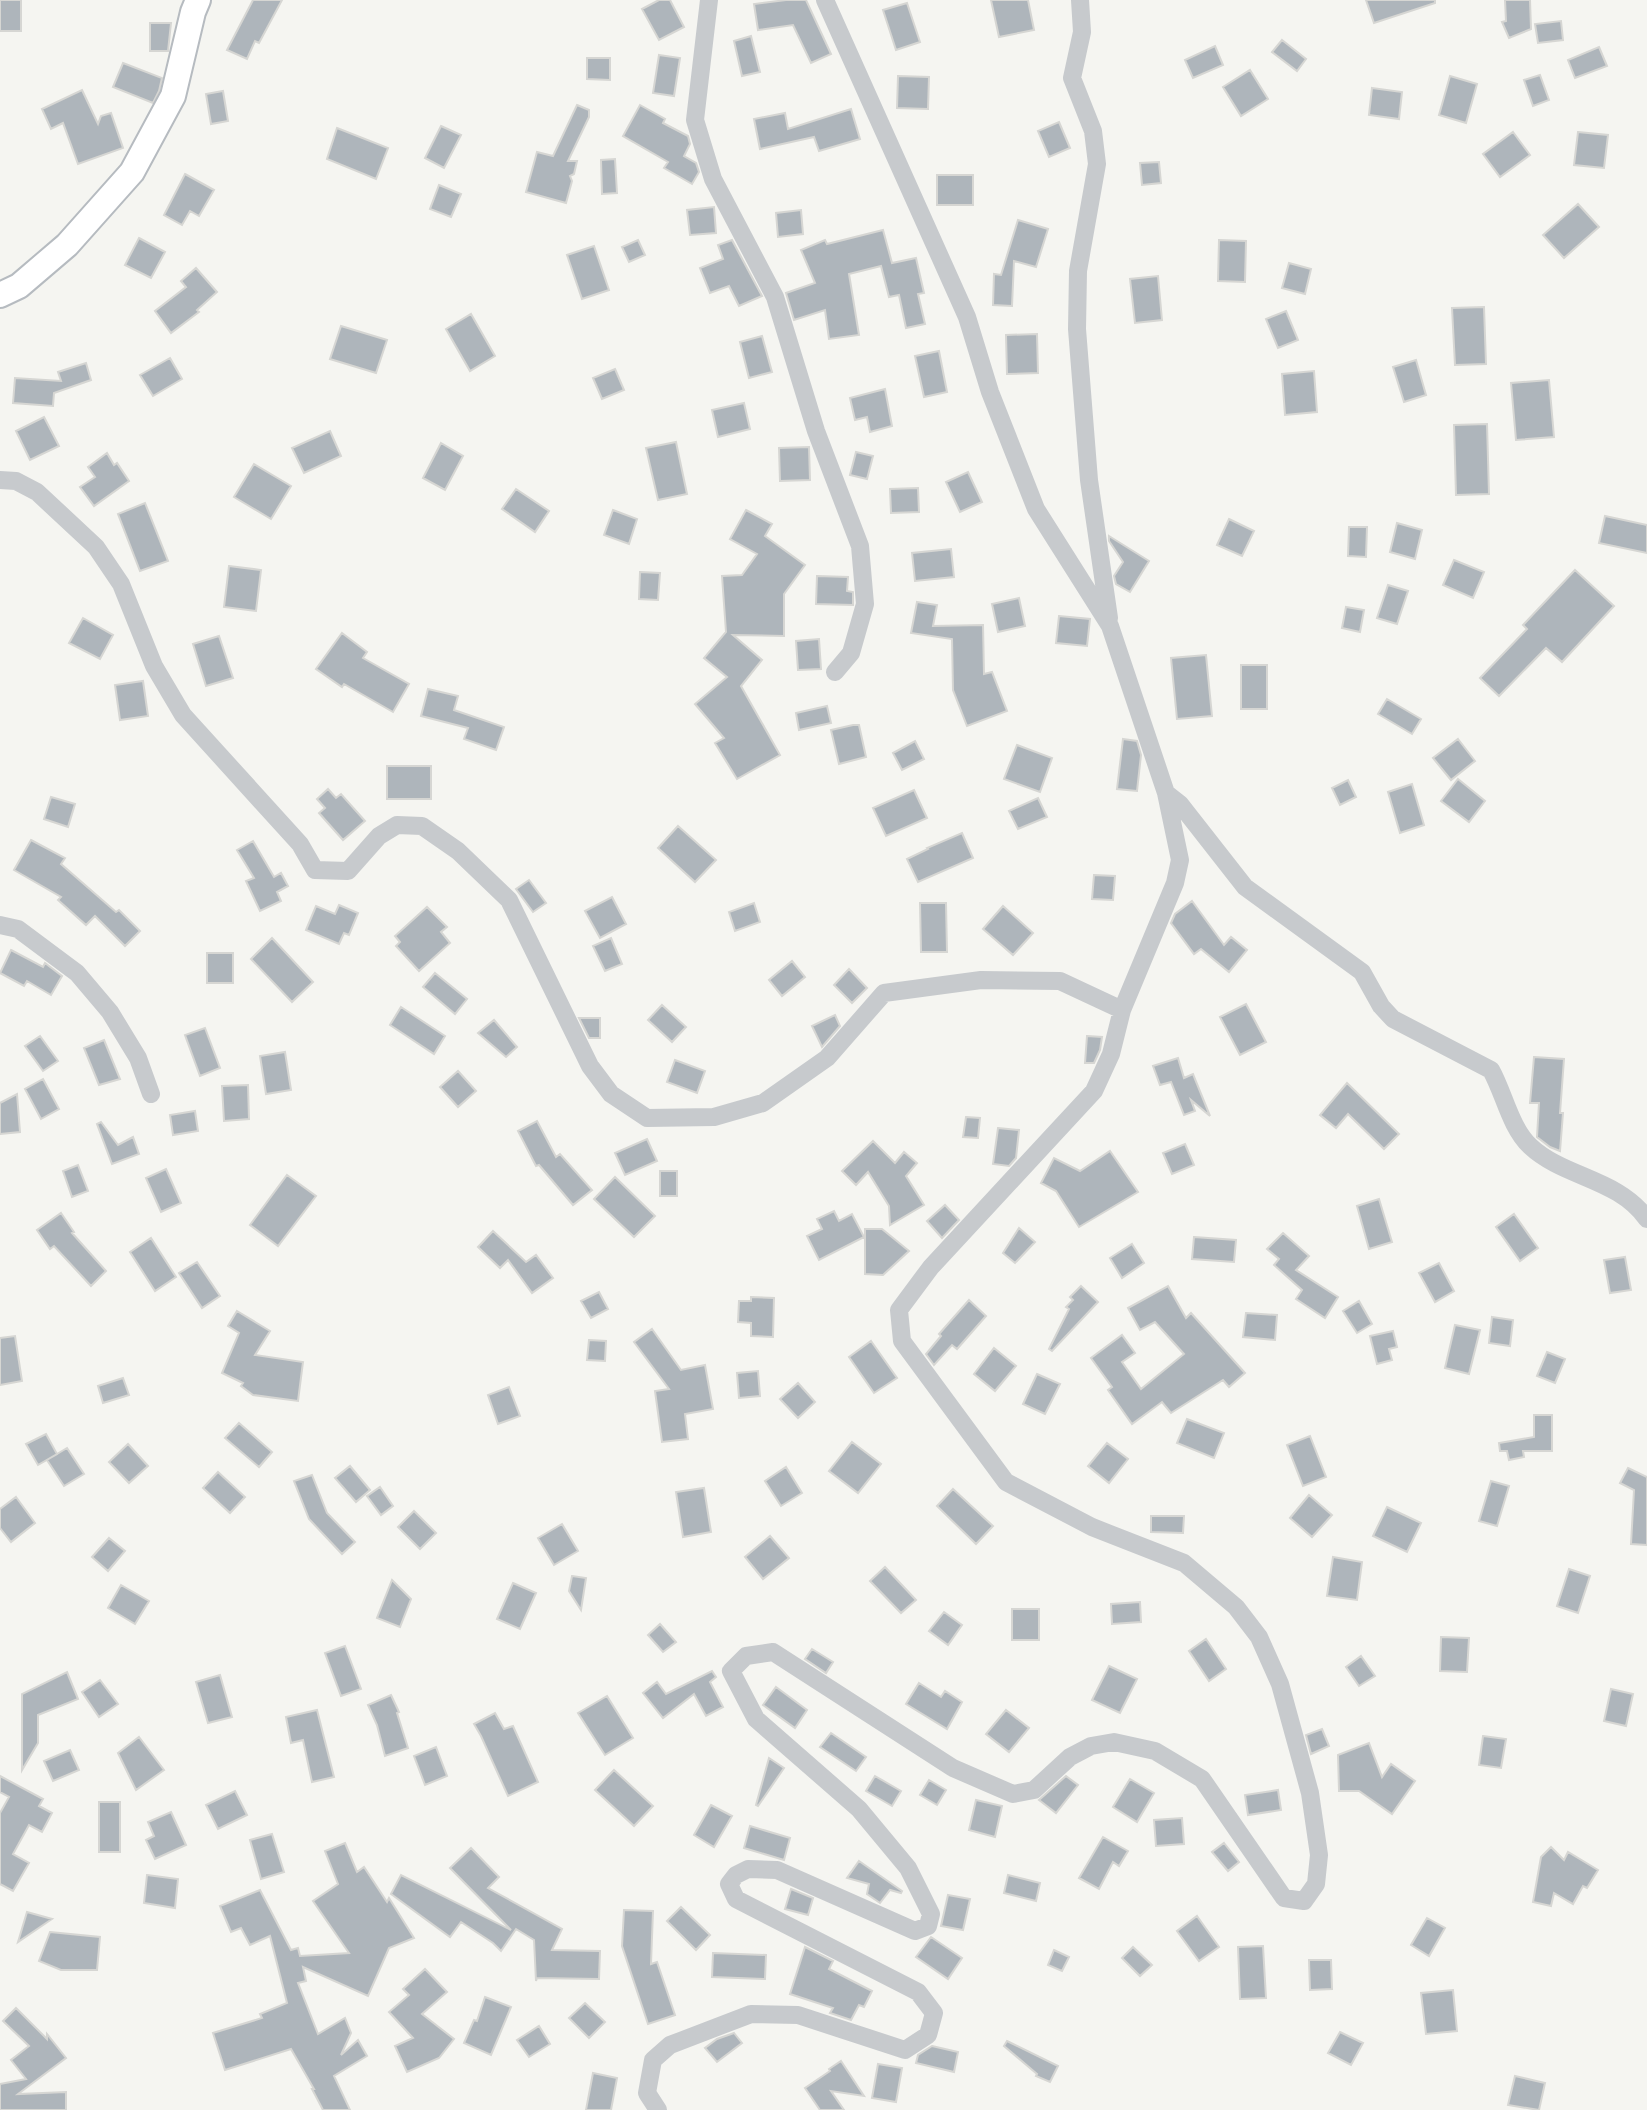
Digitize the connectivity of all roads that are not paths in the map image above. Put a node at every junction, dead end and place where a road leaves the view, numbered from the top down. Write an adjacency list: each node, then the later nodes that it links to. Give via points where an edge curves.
1 (198, 0): 5 (street, via 173,96 132,172 68,245 19,286)
2 (709, 0): 8 (street, via 695,120 713,179 775,297 816,431 860,546 865,604 851,653)
3 (825, 0): 7 (street, via 967,317 989,392 1036,509)
4 (1080, 0): 7 (street, via 1082,32 1072,78 1093,131 1097,164 1078,271 1077,328 1089,480)
5 (0, 295)
6 (0, 480): 11 (street, via 16,481 37,492 96,547 121,584 154,666 183,715 300,844 315,870 348,871 379,836 397,825 422,826 458,850 509,900 590,1066 611,1094 647,1118 714,1117 763,1103 827,1058 884,993 981,980 1060,981)
7 (1110, 626): 9 (street)
8 (835, 672)
9 (1166, 793): 11 (street, via 1180,860 1175,883); 13 (street, via 1180,804 1245,887 1362,972 1393,1019 1490,1070 1514,1123 1530,1145 1608,1186 1637,1205)
10 (0, 925): 12 (street, via 18,929 76,973 110,1012 138,1058)
11 (1122, 1010): 14 (street, via 1111,1054 1094,1091 931,1267 899,1310 902,1341 1006,1482 1092,1527 1184,1563 1236,1607 1259,1637 1280,1684 1310,1793 1319,1855 1316,1884 1304,1901 1284,1898 1202,1779 1155,1751 1114,1742 1091,1746 1069,1757 1034,1790 1013,1794 953,1768 773,1653 746,1656 731,1671 756,1719 859,1808 908,1868 931,1914 928,1926 915,1931 777,1870 748,1869 736,1875 729,1884 736,1899 918,1992 933,2014 928,2035 905,2050 798,2015 751,2014 670,2045 653,2060 647,2093)
12 (151, 1094)
13 (1647, 1219)
14 (658, 2110)

